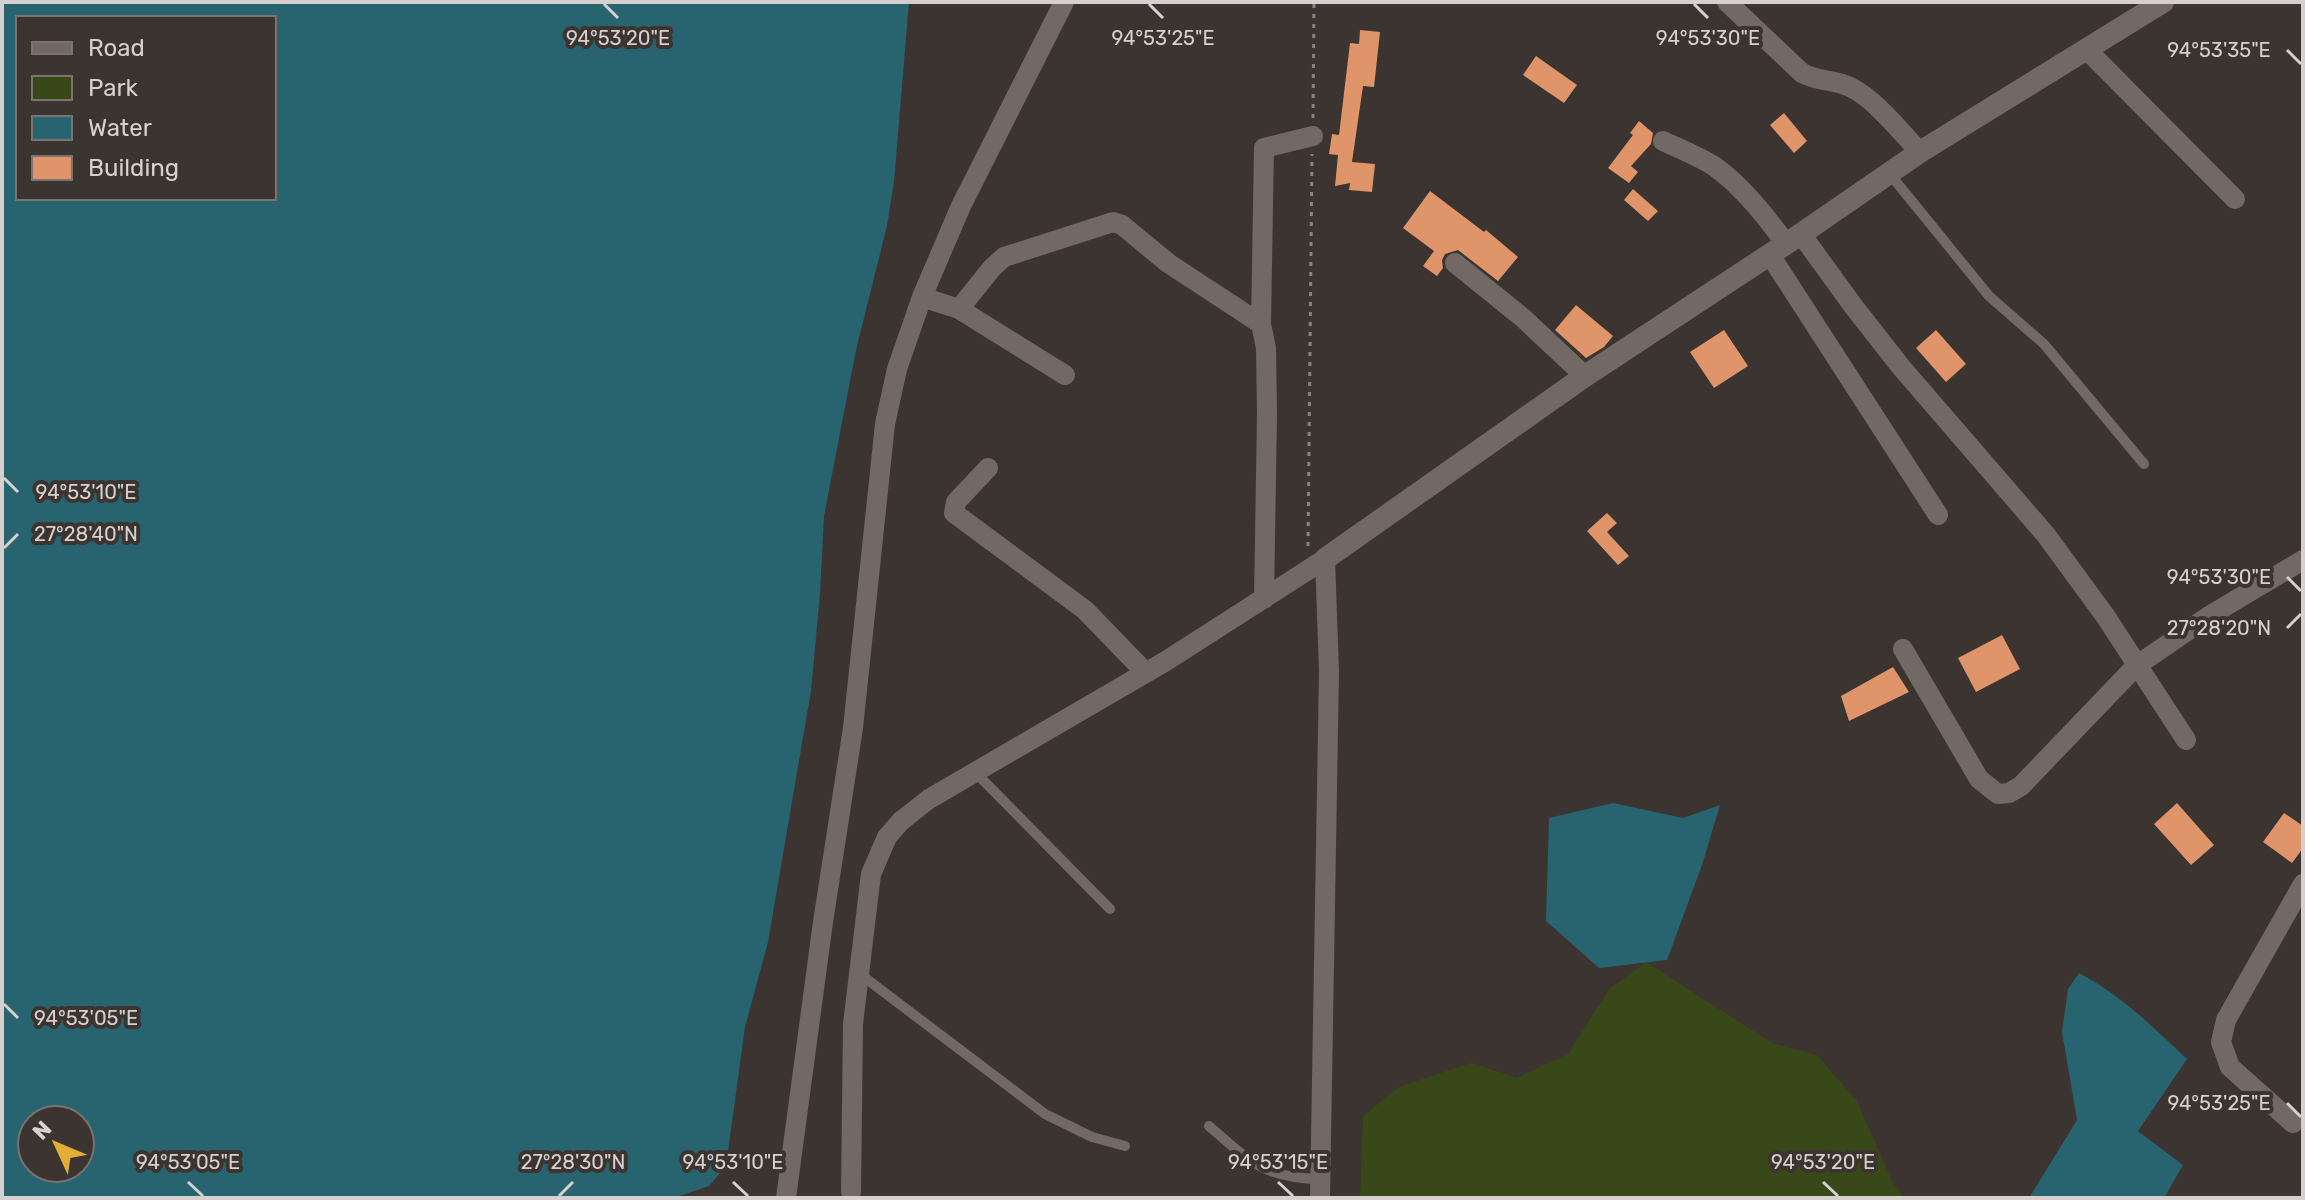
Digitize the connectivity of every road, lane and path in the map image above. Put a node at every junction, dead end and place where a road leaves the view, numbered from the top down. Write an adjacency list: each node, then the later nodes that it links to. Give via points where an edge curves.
1 (1064, 2): 13 (street, via 961,206)
2 (1314, 2): 6 (path)
3 (1727, 2): 8 (street, via 1802,73 1857,91)
4 (2163, 2): 5 (street)
5 (2088, 51): 8 (street); 10 (street)
6 (1313, 136): 15 (street, via 1264,148); 22 (path)
7 (1663, 141): 11 (street, via 1723,173)
8 (1920, 152): 9 (street)
9 (1889, 173): 11 (street); 18 (lane, via 1981,286 2044,344)
10 (2235, 199)
11 (1786, 245): 17 (street); 20 (street); 25 (street, via 1854,307 2046,535)
12 (1455, 263): 17 (street)
13 (922, 297): 14 (street); 37 (street, via 885,424 853,728)
14 (959, 309): 15 (street, via 1004,257 1113,222); 16 (street)
15 (1261, 324): 23 (street, via 1267,414)
16 (1065, 375)
17 (1585, 376): 22 (street)
18 (2144, 464)
19 (988, 468): 26 (street, via 956,502 954,513 1085,610)
20 (1938, 515)
21 (2303, 560): 25 (street)
22 (1316, 566): 23 (street); 35 (street, via 1329,671)
23 (1264, 599): 26 (street)
24 (1903, 649): 25 (street, via 1970,767 1998,794 2021,786)
25 (2136, 666): 27 (street)
26 (1145, 672): 28 (street)
27 (2186, 740)
28 (976, 773): 30 (lane); 31 (street, via 929,799 887,837 871,874)
29 (2303, 884): 32 (street, via 2226,1020 2221,1042 2230,1067)
30 (1110, 909)
31 (860, 974): 34 (lane, via 1045,1114); 36 (street, via 853,1024)
32 (2293, 1123)
33 (1209, 1126): 35 (lane, via 1267,1171)
34 (1125, 1146)
35 (1320, 1189)
36 (851, 1192)
37 (786, 1198)

